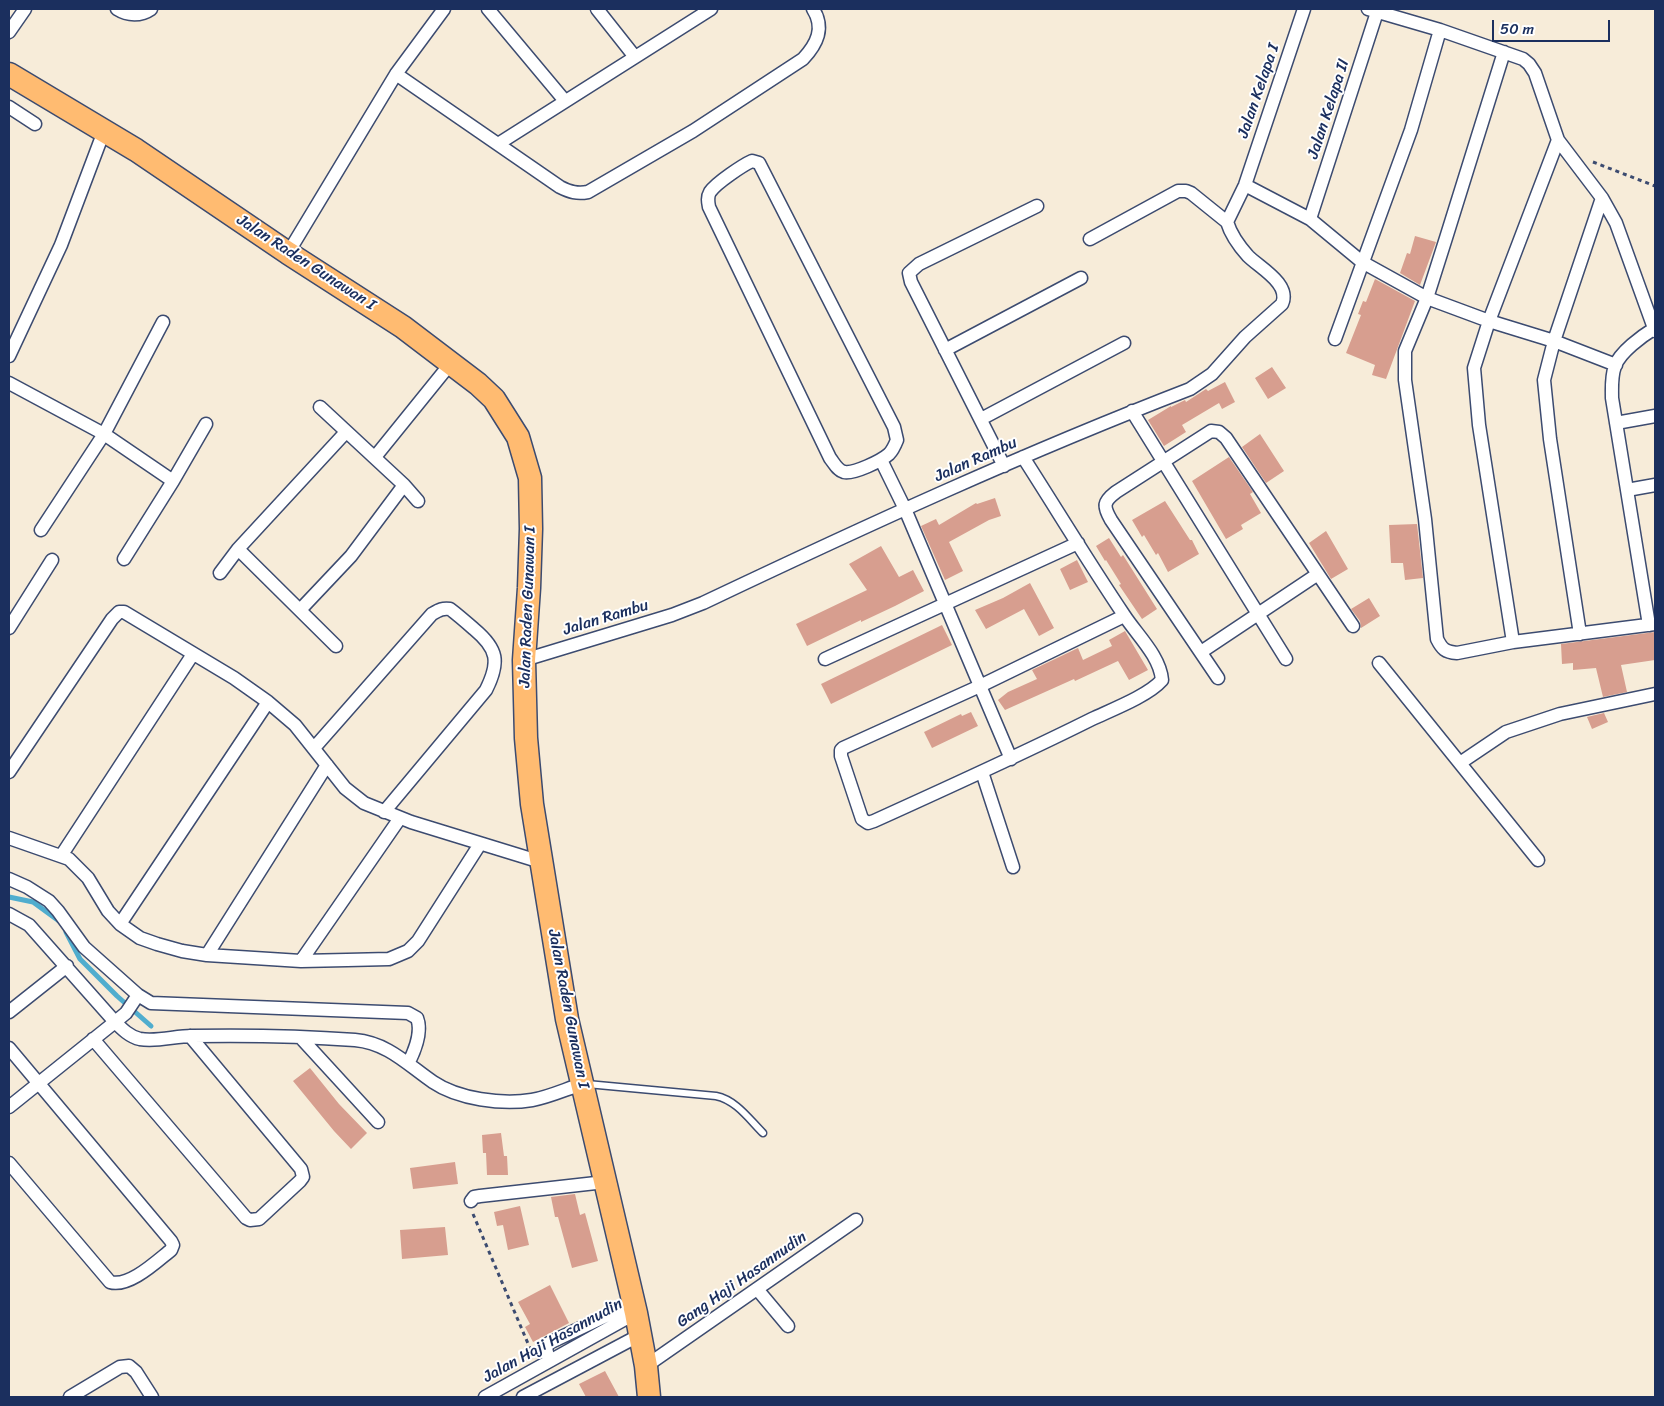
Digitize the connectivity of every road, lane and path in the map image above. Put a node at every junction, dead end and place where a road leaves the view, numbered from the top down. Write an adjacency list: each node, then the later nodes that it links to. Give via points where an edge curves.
1 (25, 9): 12 (street)
2 (118, 9): 3 (street, via 138,14)
3 (151, 9)
4 (442, 9): 16 (street)
5 (488, 9): 17 (street)
6 (597, 9): 14 (street)
7 (711, 9): 14 (street)
8 (813, 9): 22 (street, via 819,28 818,38 803,59 693,131 588,192 569,192)
9 (1304, 9): 24 (street, Jalan Kelapa I)
10 (1374, 10): 11 (street); 28 (street, Jalan Kelapa II)
11 (1440, 30): 13 (street); 32 (street, via 1411,130)
12 (9, 32)
13 (1504, 52): 21 (street, via 1523,59 1535,73); 34 (street)
14 (635, 57): 17 (street)
15 (9, 74): 20 (highway, Jalan Raden Gunawan I)
16 (396, 74): 22 (street); 31 (street)
17 (565, 101): 22 (street)
18 (9, 108): 19 (street)
19 (35, 124)
20 (104, 131): 31 (highway, Jalan Raden Gunawan I); 42 (street, via 60,245)
21 (1558, 140): 23 (street); 35 (street)
22 (498, 144)
23 (1567, 152): 25 (path); 26 (street)
24 (1245, 184): 28 (street); 29 (street)
25 (1655, 186)
26 (1602, 198): 37 (street, via 1624,242); 39 (street)
27 (1037, 206): 41 (street, via 909,272)
28 (1310, 219): 32 (street)
29 (1227, 222): 30 (street, via 1191,193 1178,191); 47 (street, Jalan Rambu, via 1230,232 1247,255 1282,288 1285,298 1282,304 1244,337 1202,382)
30 (1090, 239)
31 (288, 253): 43 (highway, Jalan Raden Gunawan I, via 403,327)
32 (1362, 262): 34 (street); 38 (street)
33 (1081, 278): 41 (street)
34 (1426, 298): 35 (street); 81 (street, via 1405,351 1405,380 1425,519 1437,639 1441,648 1449,653)
35 (1489, 321): 39 (street); 81 (street, via 1474,368 1479,425)
36 (163, 322): 53 (street)
37 (1655, 329): 44 (street, via 1640,338)
38 (1335, 339)
39 (1554, 341): 44 (street); 80 (street, via 1544,380)
40 (1124, 343): 49 (street)
41 (946, 350): 49 (street)
42 (9, 356)
43 (451, 363): 54 (street); 87 (highway, Jalan Raden Gunawan I, via 494,399 518,437 530,478 530,588)
44 (1616, 365): 50 (street, via 1612,398)
45 (9, 383): 53 (street)
46 (320, 407): 52 (street)
47 (1132, 411): 55 (street, Jalan Rambu); 57 (street)
48 (1655, 416): 50 (street)
49 (981, 420): 58 (street)
50 (1616, 423): 62 (street)
51 (206, 424): 59 (street)
52 (346, 432): 54 (street); 67 (street)
53 (104, 434): 59 (street); 65 (street)
54 (375, 457): 60 (street)
55 (1023, 457): 58 (street, Jalan Rambu); 66 (street)
56 (881, 460): 56 (street, via 895,446 894,427 759,163 749,162 711,191 709,207 836,468 844,472 854,471); 64 (street)
57 (1163, 460): 71 (street, via 1204,433 1219,432); 75 (street); 83 (street, via 1108,498 1106,511)
58 (1004, 466): 64 (street, Jalan Rambu)
59 (173, 481): 69 (street)
60 (404, 485): 63 (street); 73 (street, via 351,556)
61 (1655, 485): 62 (street)
62 (1627, 490): 77 (street)
63 (418, 501)
64 (905, 509): 72 (street); 87 (street, Jalan Rambu, via 703,603)
65 (41, 530)
66 (1078, 542): 72 (street); 76 (street)
67 (238, 549): 70 (street); 73 (street)
68 (52, 560): 74 (street)
69 (124, 560)
70 (220, 573)
71 (1318, 574): 75 (street); 78 (street)
72 (945, 605): 85 (street); 90 (street)
73 (300, 610): 82 (street)
74 (13, 613): 79 (street)
75 (1258, 614): 83 (street); 86 (street)
76 (1124, 616): 90 (street); 94 (street, via 1154,657 1162,680 1134,699)
77 (1652, 624): 80 (street)
78 (1353, 626)
79 (9, 628)
80 (1580, 634): 81 (street)
81 (1513, 642)
82 (336, 646)
83 (1201, 652): 89 (street)
84 (192, 654): 92 (street); 97 (street, via 128,614 119,612); 103 (street)
85 (825, 659)
86 (1286, 659)
87 (524, 660): 105 (highway, Jalan Raden Gunawan I, via 526,738)
88 (1379, 663): 95 (street)
89 (1218, 678)
90 (980, 686): 94 (street); 98 (street, via 845,746 841,752 862,818 868,822)
91 (1655, 694): 95 (street, via 1560,714 1506,732)
92 (268, 702): 93 (street, via 295,725); 109 (street)
93 (314, 748): 96 (street); 99 (street, via 438,610 450,609 487,640 494,650 495,665 486,690)
94 (1011, 759): 98 (street)
95 (1460, 763): 104 (street)
96 (327, 765): 99 (street, via 345,788 364,803); 110 (street)
97 (9, 772)
98 (982, 772): 106 (street)
99 (384, 812): 100 (street)
100 (400, 818): 102 (street); 111 (street)
101 (9, 838): 103 (street)
102 (480, 844): 105 (street); 111 (street, via 418,941 408,951 389,959)
103 (62, 856): 109 (street, via 88,878)
104 (1538, 860)
105 (541, 862): 122 (highway, Jalan Raden Gunawan I, via 567,1020)
106 (1013, 867)
107 (9, 879): 113 (street, via 27,886 49,901)
108 (10, 916): 112 (street, via 29,925)
109 (120, 924): 110 (street, via 140,938)
110 (207, 955): 111 (street)
111 (301, 961)
112 (67, 966): 114 (street); 115 (street)
113 (132, 1004): 115 (street); 120 (street, via 408,1013 417,1018 419,1026)
114 (9, 1012)
115 (115, 1022): 116 (street, via 139,1039); 118 (street)
116 (190, 1036): 117 (street); 118 (street, via 298,1164 302,1173 300,1181 259,1219 246,1218)
117 (301, 1038): 120 (street, via 369,1042); 124 (street)
118 (93, 1039): 121 (street)
119 (9, 1048): 121 (street)
120 (411, 1057): 122 (street, via 434,1082 450,1091 481,1099 533,1100)
121 (38, 1084): 123 (street); 126 (street, via 171,1241 171,1250 139,1275 120,1283 110,1282)
122 (582, 1084): 125 (lane, via 726,1098); 127 (highway, Jalan Raden Gunawan I)
123 (9, 1107)
124 (378, 1122)
125 (763, 1133)
126 (9, 1163)
127 (605, 1182): 128 (street, via 480,1196); 131 (highway, Jalan Raden Gunawan I)
128 (471, 1202): 134 (path, via 470,1207)
129 (856, 1220): 130 (street, Gang Haji Hasannudin)
130 (757, 1289): 132 (street); 135 (street, Gang Haji Hasannudin)
131 (634, 1308): 133 (highway, Jalan Raden Gunawan I); 134 (street, via 549,1343)
132 (788, 1326)
133 (640, 1334): 135 (highway, Jalan Raden Gunawan I); 136 (street)
134 (543, 1364): 136 (street); 139 (street, Jalan Haji Hasannudin)
135 (646, 1366): 141 (highway, Jalan Raden Gunawan I)
136 (541, 1391): 140 (street)
137 (70, 1397): 138 (street, via 120,1367 129,1366)
138 (152, 1397)
139 (486, 1397)
140 (523, 1397)
141 (649, 1397)

